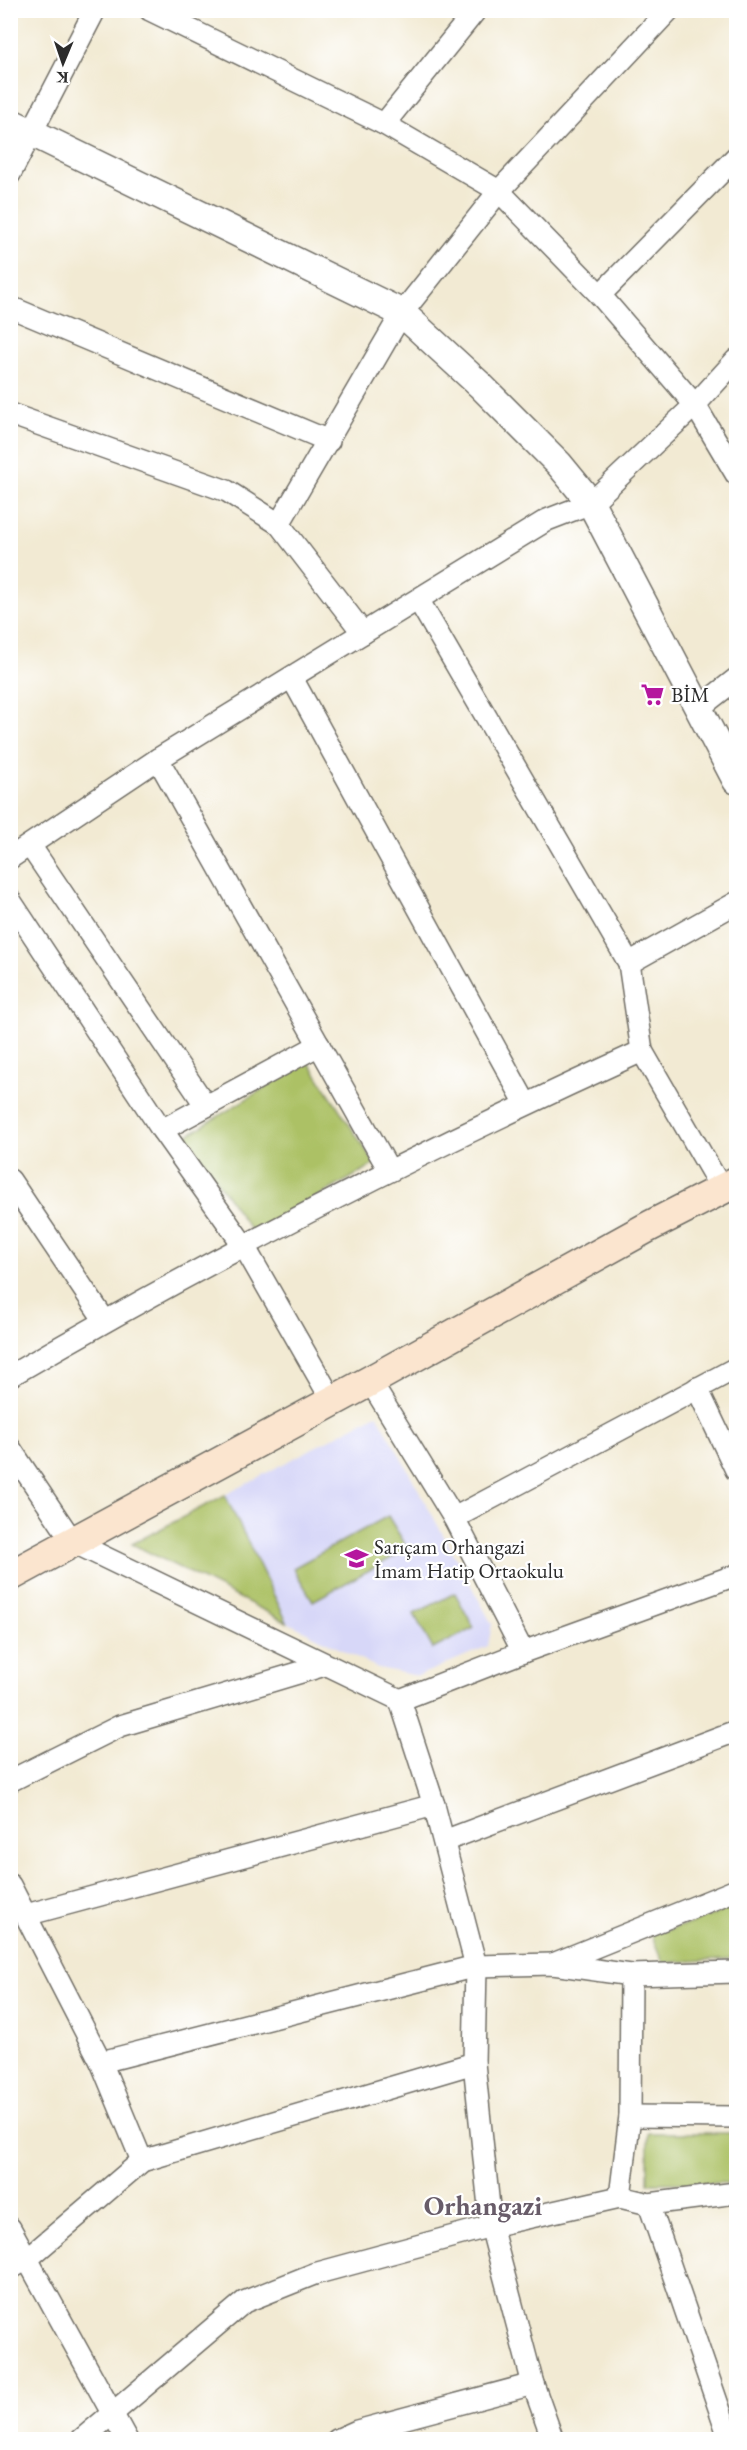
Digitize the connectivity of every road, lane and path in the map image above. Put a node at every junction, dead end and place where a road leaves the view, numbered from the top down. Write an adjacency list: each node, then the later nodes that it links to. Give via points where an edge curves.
1 (95, 10): 6 (street)
2 (150, 10): 5 (street)
3 (476, 10): 5 (street)
4 (669, 10): 9 (street)
5 (384, 124): 9 (street)
6 (21, 127): 8 (street); 12 (street)
7 (736, 158): 10 (street)
8 (10, 174)
9 (499, 191): 10 (street); 12 (street)
10 (600, 295): 14 (street)
11 (10, 307): 16 (street)
12 (402, 313): 16 (street); 18 (street, via 559,464)
13 (736, 360): 14 (street)
14 (695, 405): 17 (street); 18 (street)
15 (10, 414): 19 (street, via 227,491)
16 (329, 441): 19 (street)
17 (736, 474)
18 (591, 503): 20 (street, via 548,520); 24 (street)
19 (279, 524): 21 (street)
20 (418, 601): 21 (street); 31 (street)
21 (363, 633): 22 (street)
22 (292, 678): 25 (street); 34 (street)
23 (736, 679): 24 (street)
24 (699, 708): 26 (street)
25 (158, 759): 27 (street); 32 (street)
26 (736, 780)
27 (31, 847): 28 (street); 35 (street)
28 (10, 858)
29 (10, 900): 36 (street)
30 (736, 903): 31 (street)
31 (629, 963): 33 (street)
32 (319, 1045): 35 (street); 37 (street)
33 (642, 1051): 34 (street); 39 (street)
34 (526, 1104): 37 (street)
35 (206, 1106): 36 (street)
36 (162, 1130): 40 (street)
37 (389, 1170): 40 (street)
38 (10, 1180): 41 (street)
39 (729, 1185): 44 (main road)
40 (244, 1246): 41 (street); 46 (street)
41 (105, 1321): 43 (street)
42 (736, 1368): 45 (street)
43 (10, 1376)
44 (370, 1381): 46 (main road); 49 (street)
45 (697, 1388): 48 (street); 49 (street)
46 (333, 1402): 50 (main road)
47 (10, 1448): 50 (street)
48 (736, 1470)
49 (454, 1518): 53 (street)
50 (73, 1542): 52 (main road); 54 (street)
51 (736, 1575): 53 (street)
52 (10, 1576)
53 (523, 1652): 55 (street)
54 (325, 1665): 55 (street); 57 (street, via 120,1726)
55 (400, 1700): 58 (street)
56 (736, 1731): 59 (street)
57 (10, 1781)
58 (434, 1805): 59 (street); 62 (street)
59 (444, 1841): 64 (street)
60 (10, 1885): 62 (street)
61 (736, 1890): 63 (street)
62 (26, 1915): 67 (street)
63 (553, 1964): 64 (street); 66 (street)
64 (476, 1966): 67 (street); 68 (street)
65 (736, 1972): 66 (street)
66 (631, 1975): 69 (street)
67 (101, 2062): 71 (street)
68 (474, 2063): 71 (street); 75 (street)
69 (630, 2116): 70 (street); 73 (street)
70 (736, 2117)
71 (142, 2161): 77 (street)
72 (736, 2193): 74 (street)
73 (620, 2197): 74 (street); 75 (street)
74 (649, 2204): 85 (street)
75 (491, 2226): 78 (street); 79 (street, via 314,2274 244,2302)
76 (10, 2228): 77 (street)
77 (19, 2264): 79 (street)
78 (533, 2384): 80 (street); 84 (street)
79 (113, 2412): 81 (street); 82 (street)
80 (358, 2435): 83 (street)
81 (81, 2439)
82 (127, 2439)
83 (337, 2439)
84 (553, 2439)
85 (730, 2439)

